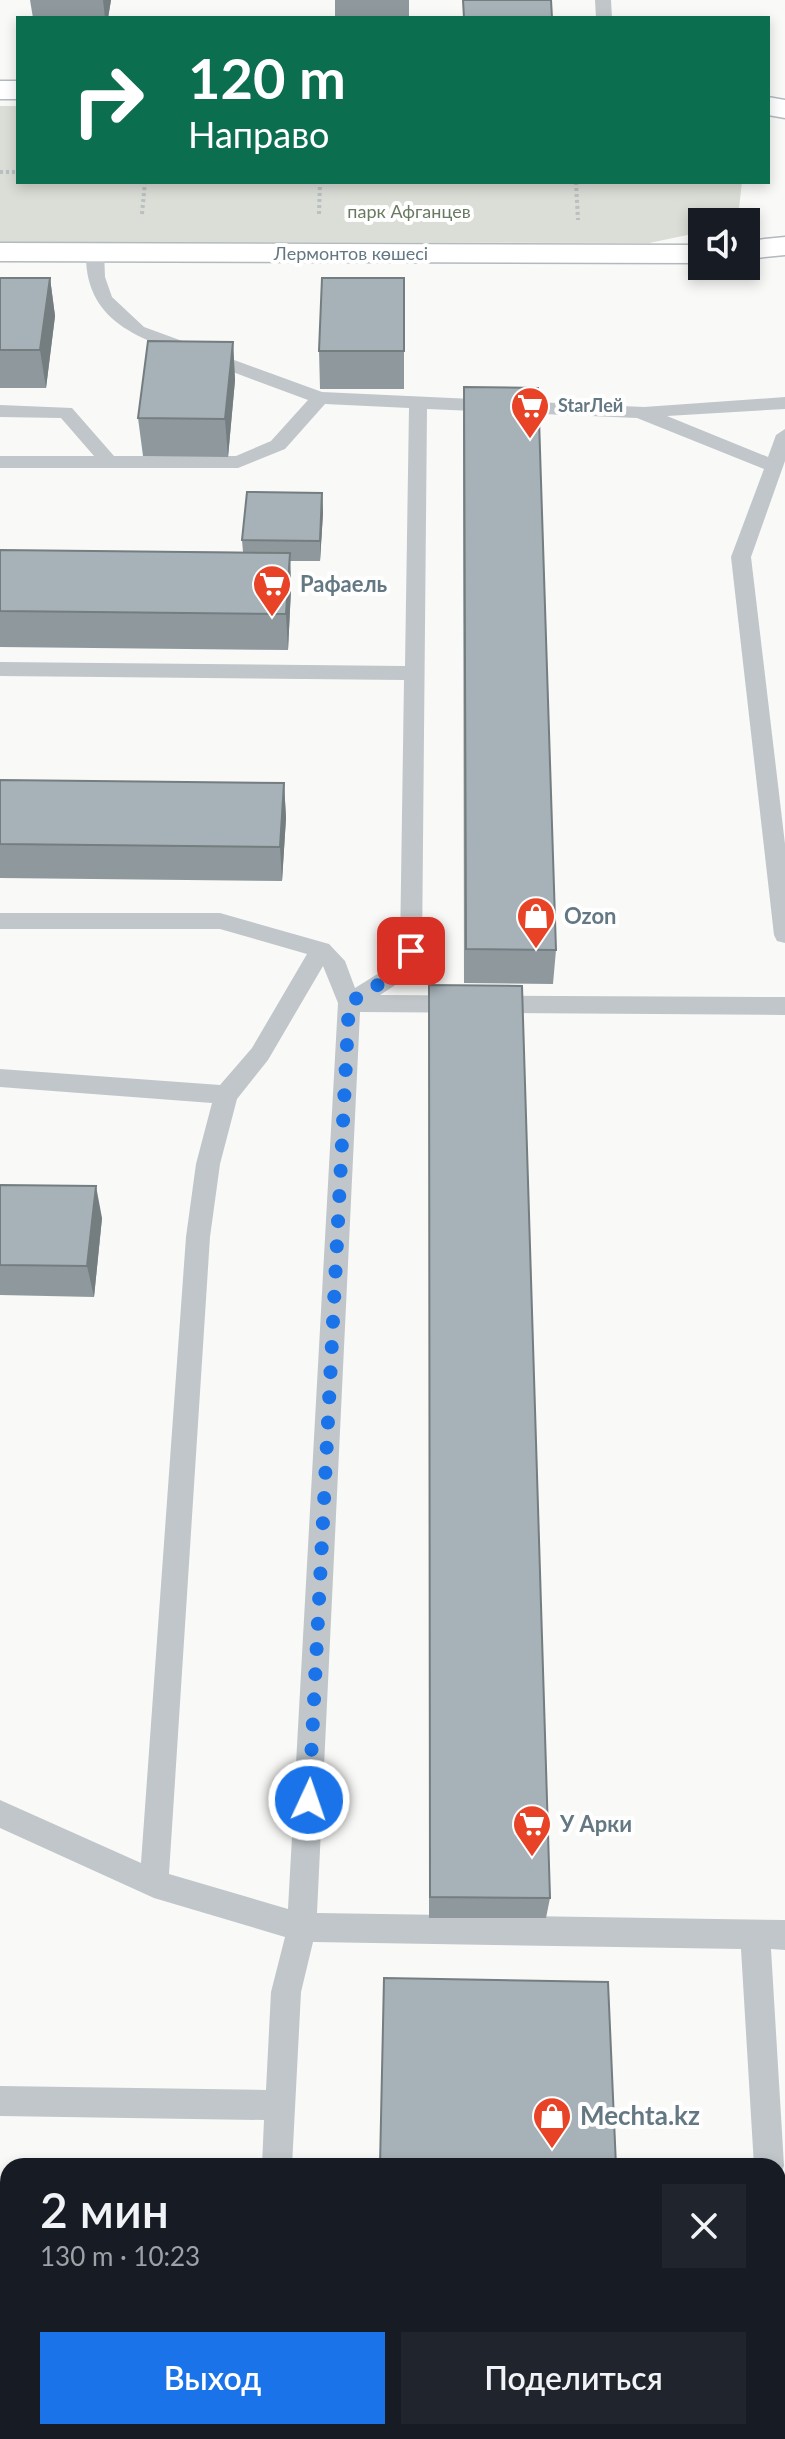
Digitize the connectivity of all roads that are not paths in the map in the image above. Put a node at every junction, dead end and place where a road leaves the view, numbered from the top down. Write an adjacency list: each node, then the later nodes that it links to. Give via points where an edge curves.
1 (785, 246): 2 (main road)
2 (760, 249)
3 (0, 252): 4 (main road, Лермонтов көшесі)
4 (95, 252): 5 (main road, Лермонтов көшесі); 6 (lane, via 93,270 101,296 113,313 138,331)
5 (688, 254)
6 (320, 398): 7 (lane); 13 (lane, via 278,445 238,462)
7 (418, 403): 10 (lane); 16 (lane)
8 (785, 403): 10 (lane)
9 (0, 411): 13 (lane, via 66,412)
10 (640, 412): 14 (lane)
11 (785, 435): 14 (lane)
12 (0, 462): 13 (lane)
13 (109, 462)
14 (774, 466): 18 (lane, via 741,557)
15 (0, 669): 16 (lane)
16 (414, 673): 20 (lane, via 411,951 392,976)
17 (0, 921): 19 (lane, via 220,921)
18 (785, 935)
19 (321, 950): 20 (lane, via 337,967); 23 (lane, via 260,1054)
20 (349, 1003): 21 (lane); 26 (lane)
21 (785, 1006)
22 (0, 1078): 23 (lane)
23 (226, 1095): 25 (lane, via 208,1164 198,1237)
24 (0, 1814): 25 (lane)
25 (154, 1884): 26 (lane)
26 (302, 1927): 27 (lane); 30 (lane, via 286,1992)
27 (755, 1935): 28 (lane); 32 (lane)
28 (785, 1935)
29 (0, 2101): 30 (lane)
30 (280, 2105): 31 (lane)
31 (277, 2158)
32 (769, 2158)

